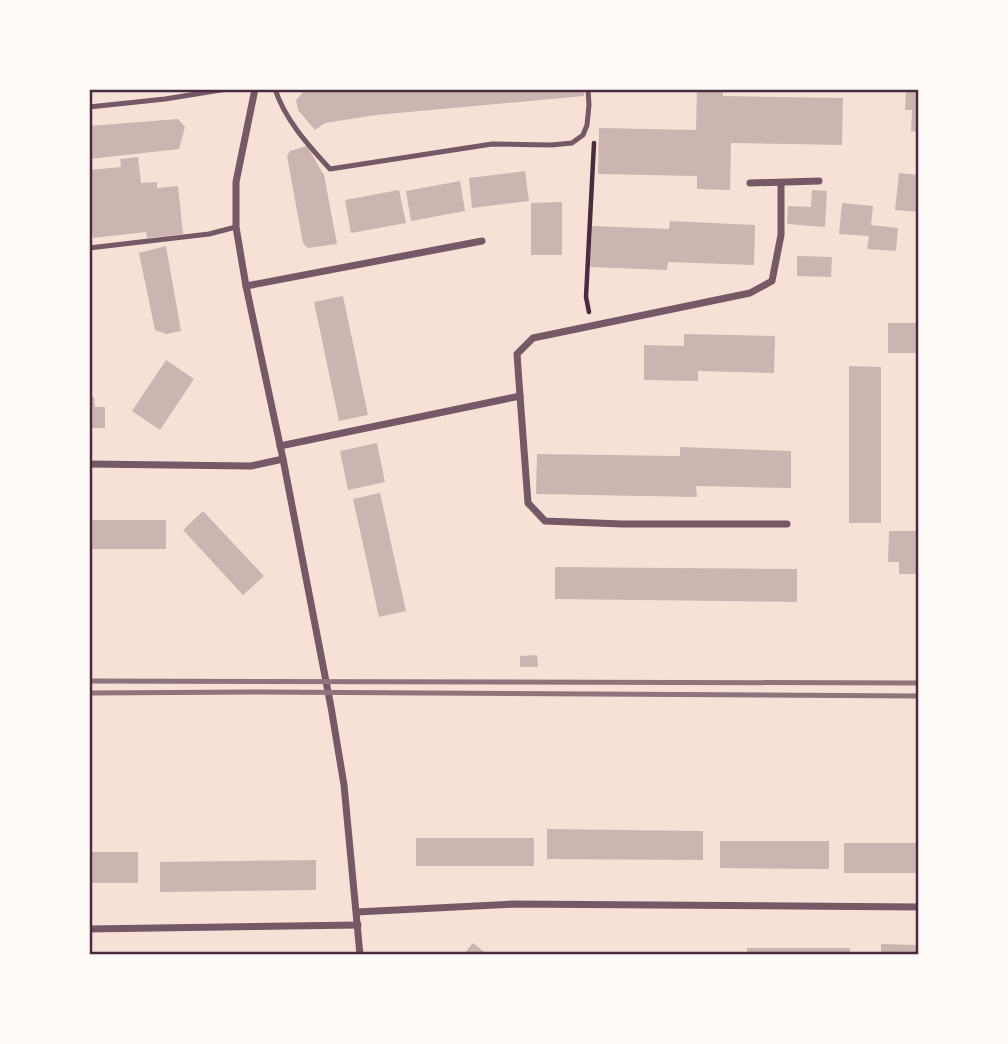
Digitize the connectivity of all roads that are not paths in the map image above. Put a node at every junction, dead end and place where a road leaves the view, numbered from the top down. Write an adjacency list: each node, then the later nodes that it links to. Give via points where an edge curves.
1 (227, 89): 5 (lane)
2 (255, 89): 9 (street, via 236,182)
3 (275, 89): 4 (lane, via 286,113 330,169 492,144 572,143 587,125)
4 (587, 89)
5 (89, 107)
6 (819, 181): 8 (street)
7 (750, 183): 8 (street)
8 (781, 183): 13 (street, via 781,235 772,281 750,293 533,338 517,354)
9 (236, 227): 11 (lane); 12 (street)
10 (482, 241): 12 (street)
11 (89, 248)
12 (246, 286): 14 (street)
13 (520, 396): 14 (street); 17 (street, via 528,503 545,521)
14 (280, 446): 15 (street)
15 (283, 459): 16 (street, via 251,466); 19 (street, via 344,785)
16 (89, 464)
17 (787, 524)
18 (919, 907): 19 (street, via 513,904)
19 (357, 912): 20 (street)
20 (358, 925): 21 (street); 22 (street)
21 (89, 929)
22 (360, 955)

